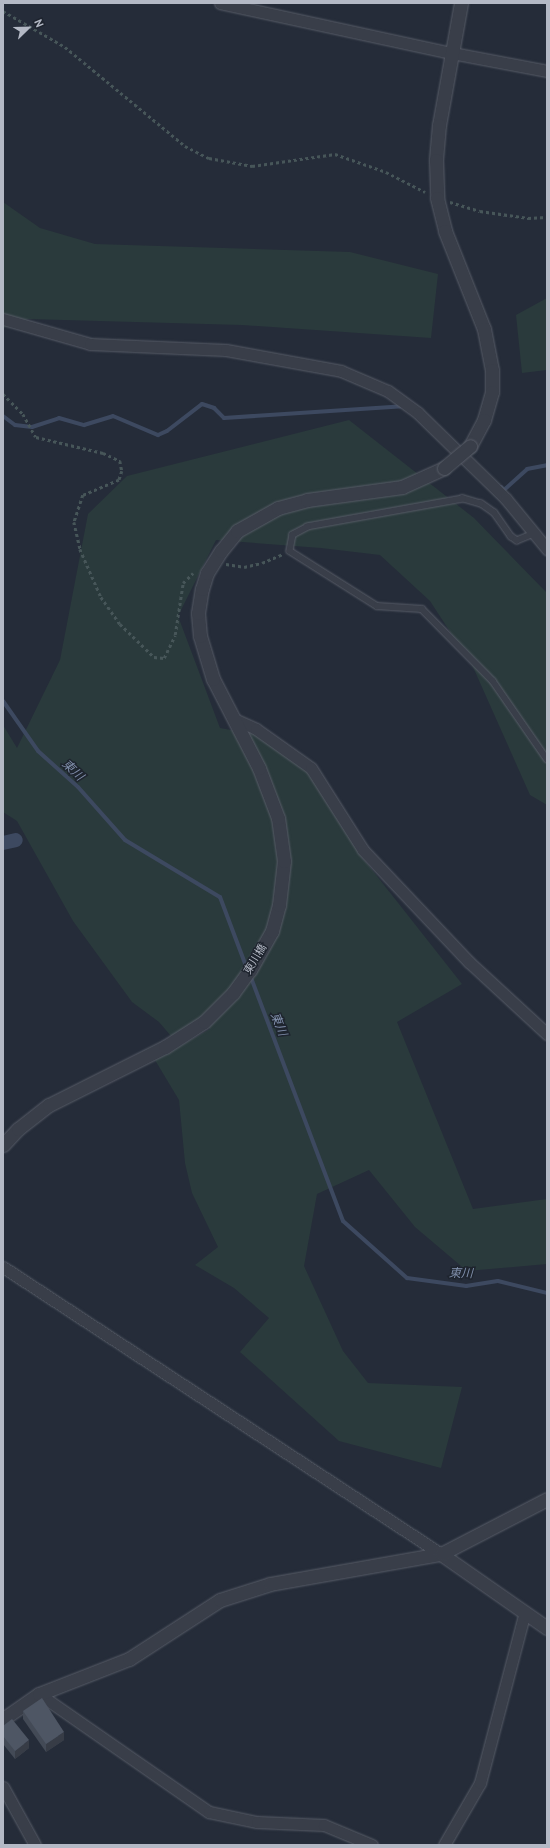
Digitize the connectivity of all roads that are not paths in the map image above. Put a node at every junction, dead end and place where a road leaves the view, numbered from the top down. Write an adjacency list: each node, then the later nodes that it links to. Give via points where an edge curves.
1 (220, 3): 3 (street)
2 (460, 3): 3 (street)
3 (452, 53): 4 (street); 8 (street, 東川橋, bridge, via 439,125 437,198 445,231 484,329 492,370 492,392 484,420 470,446 444,468 402,487 308,500 278,508 237,531 214,563 202,588 198,613 200,636 213,679)
4 (547, 71)
5 (3, 319): 6 (street, via 90,344 226,350 341,371 388,391 418,413 506,499)
6 (534, 534): 7 (street); 9 (lane, via 517,541 511,537 494,513 481,504 463,499 308,527 293,535 290,551 377,606 422,609 494,681)
7 (547, 549)
8 (234, 719): 10 (street, via 256,729 310,768 363,850 469,962); 11 (street, 東川橋, via 270,792 282,838 282,883 272,931 233,993 204,1022 165,1047 49,1105 18,1129)
9 (547, 759)
10 (547, 1034)
11 (3, 1145)
12 (3, 1266): 14 (street)
13 (547, 1499): 14 (street)
14 (441, 1554): 15 (street); 17 (street, via 270,1584 220,1600 129,1658)
15 (525, 1612): 16 (street); 22 (street, via 480,1783)
16 (547, 1628)
17 (39, 1694): 18 (street); 21 (street, via 209,1812 257,1822 324,1825)
18 (3, 1719)
19 (3, 1787): 20 (street)
20 (35, 1845)
21 (372, 1845)
22 (444, 1845)

